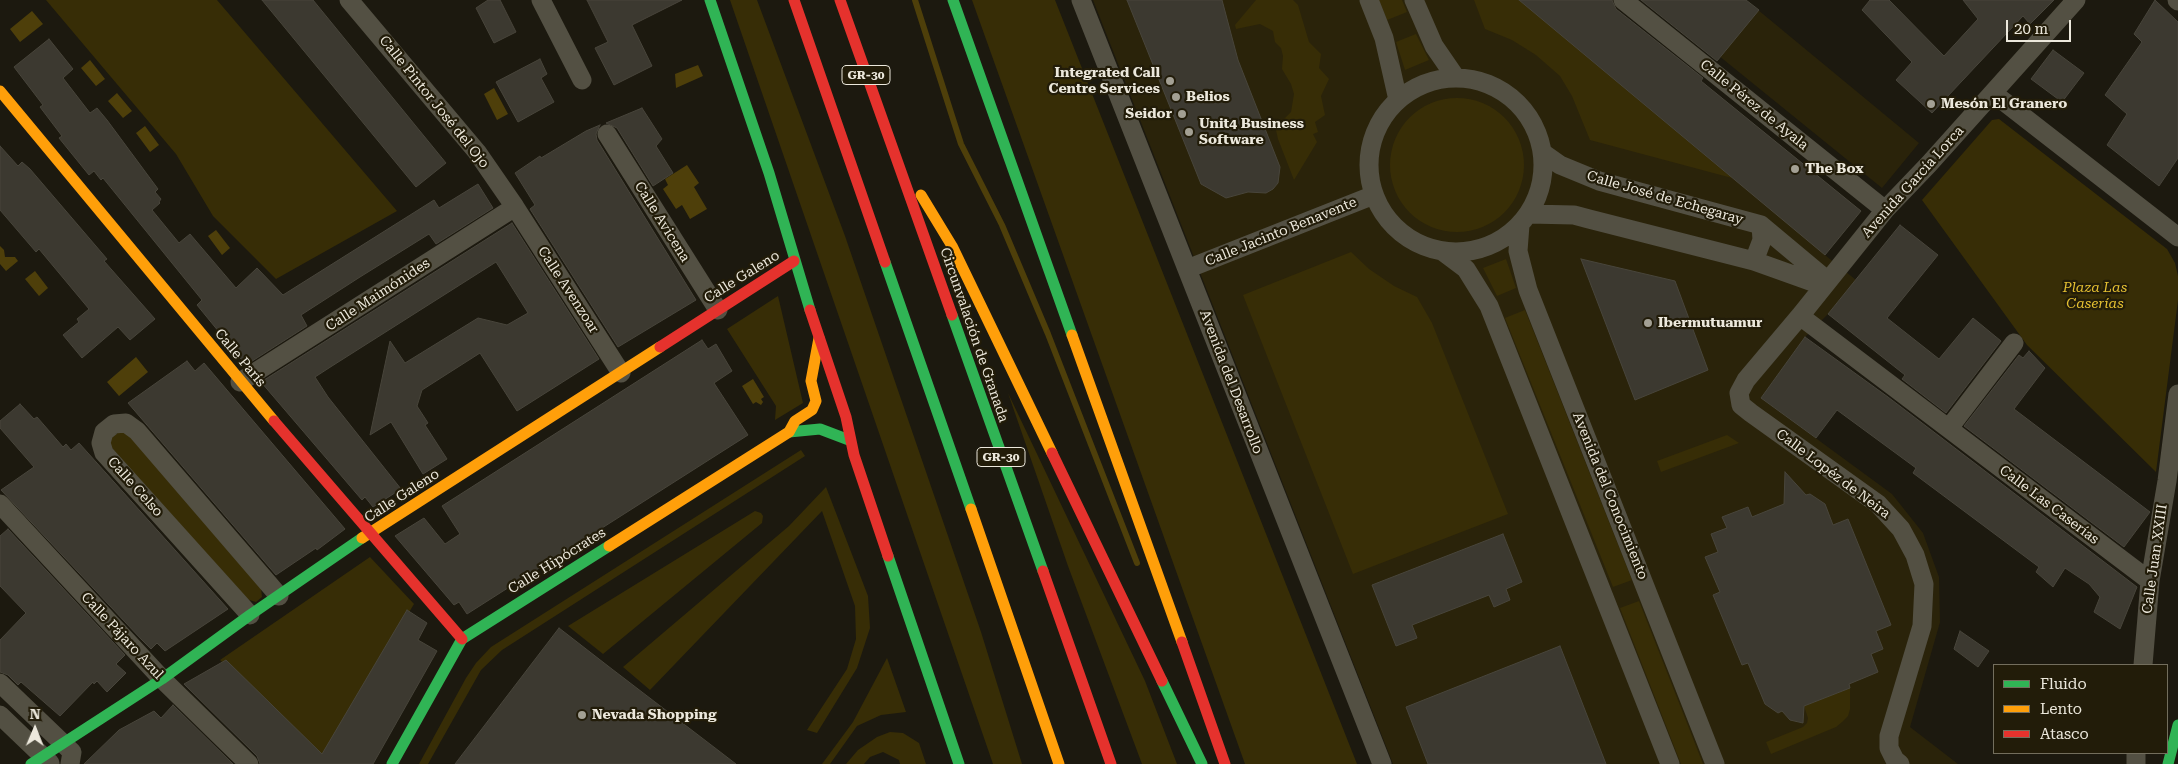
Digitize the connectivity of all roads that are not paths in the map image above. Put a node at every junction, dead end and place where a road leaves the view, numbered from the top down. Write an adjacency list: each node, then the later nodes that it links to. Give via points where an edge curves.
1 (349, 0): 21 (street, Calle Pintor José del Ojo, via 477,152)
2 (541, 0): 13 (street)
3 (710, 0): 28 (main road, via 769,174)
4 (794, 0): 59 (main road, GR-30)
5 (840, 0): 18 (main road, Circunvalación de Granada / GR-30)
6 (952, 0): 62 (main road)
7 (1081, 0): 29 (street, Avenida del Desarrollo)
8 (1369, 0): 16 (street, via 1384,38)
9 (1414, 0): 12 (street, via 1434,46)
10 (1623, 0): 22 (street, Calle Pérez de Ayala)
11 (2076, 0): 15 (street, Avenida García Lorca)
12 (1456, 78): 16 (street, via 1426,84); 19 (street, via 1486,83 1514,100 1532,122)
13 (582, 80)
14 (0, 91): 36 (main road, Calle París)
15 (1993, 93): 22 (street, Avenida García Lorca); 25 (street)
16 (1398, 100): 20 (street, via 1382,119 1371,146 1369,174)
17 (607, 134): 31 (street, Calle Avicena)
18 (892, 149): 60 (main road, Circunvalación de Granada / GR-30); 61 (main road, via 952,246)
19 (1543, 153): 23 (street, via 1542,184); 24 (street, Calle José de Echegaray, via 1560,165 1599,181)
20 (1374, 195): 26 (street, via 1388,220 1417,243); 29 (street, Calle Jacinto Benavente)
21 (515, 207): 35 (street, Calle Avenzoar); 36 (street, Calle Maimónides)
22 (1885, 210): 30 (street, Avenida García Lorca)
23 (1525, 219): 26 (street, via 1505,238 1473,251); 27 (street, via 1581,217); 65 (street, Avenida del Conocimiento, via 1518,251 1528,290)
24 (1761, 225): 27 (street, Calle José de Echegaray, via 1762,240); 30 (street, Calle José de Echegaray)
25 (2178, 237)
26 (1442, 251): 64 (street, via 1466,269 1489,306)
27 (1754, 261): 30 (street)
28 (794, 262): 31 (main road, Calle Galeno); 33 (main road)
29 (1187, 269): 63 (street, Avenida del Desarrollo)
30 (1826, 284): 32 (street, Avenida García Lorca)
31 (718, 310): 35 (main road, Calle Galeno)
32 (1800, 316): 37 (street, Avenida García Lorca, via 1746,380); 39 (street, Calle Las Caserías)
33 (819, 338): 40 (main road, Calle Hipócrates, via 811,381 816,401 812,410 795,421); 41 (main road, via 846,417)
34 (2014, 343): 39 (street)
35 (621, 373): 43 (main road, Calle Galeno)
36 (240, 382): 43 (main road, Calle París)
37 (1739, 393): 66 (street, Calle Lopéz de Neira, via 1741,405 1751,414 1878,504 1901,529 1915,554 1924,584 1922,626 1889,736 1889,748 1894,760)
38 (2178, 394): 44 (street, Calle Juan XXIII)
39 (1949, 428): 44 (street, Calle Las Caserías)
40 (789, 432): 41 (main road, Calle Hipócrates, via 820,429); 47 (main road, Calle Hipócrates)
41 (850, 440): 58 (main road)
42 (0, 504): 49 (street, Calle Pájaro Azul)
43 (370, 533): 45 (main road, Calle Galeno); 47 (main road, Calle París)
44 (2150, 581): 48 (street, Calle Juan XXIII)
45 (279, 596): 46 (main road, Calle Galeno); 46 (street, Calle Celso, via 138,430 126,424 114,424 104,432 101,443 104,453)
46 (250, 615): 49 (main road, Calle Galeno)
47 (462, 640): 57 (main road, Calle Hipócrates)
48 (2143, 664)
49 (162, 680): 53 (main road, Calle Galeno); 56 (street, Calle Pájaro Azul)
50 (0, 683): 53 (street)
51 (0, 715): 54 (street)
52 (2178, 725): 67 (main road)
53 (63, 743): 54 (main road, Calle Galeno); 55 (street, via 72,752)
54 (42, 761)
55 (70, 764)
56 (249, 764)
57 (392, 764)
58 (959, 764)
59 (1059, 764)
60 (1111, 764)
61 (1202, 764)
62 (1226, 764)
63 (1382, 764)
64 (1670, 764)
65 (1715, 764)
66 (1900, 764)
67 (2168, 764)

